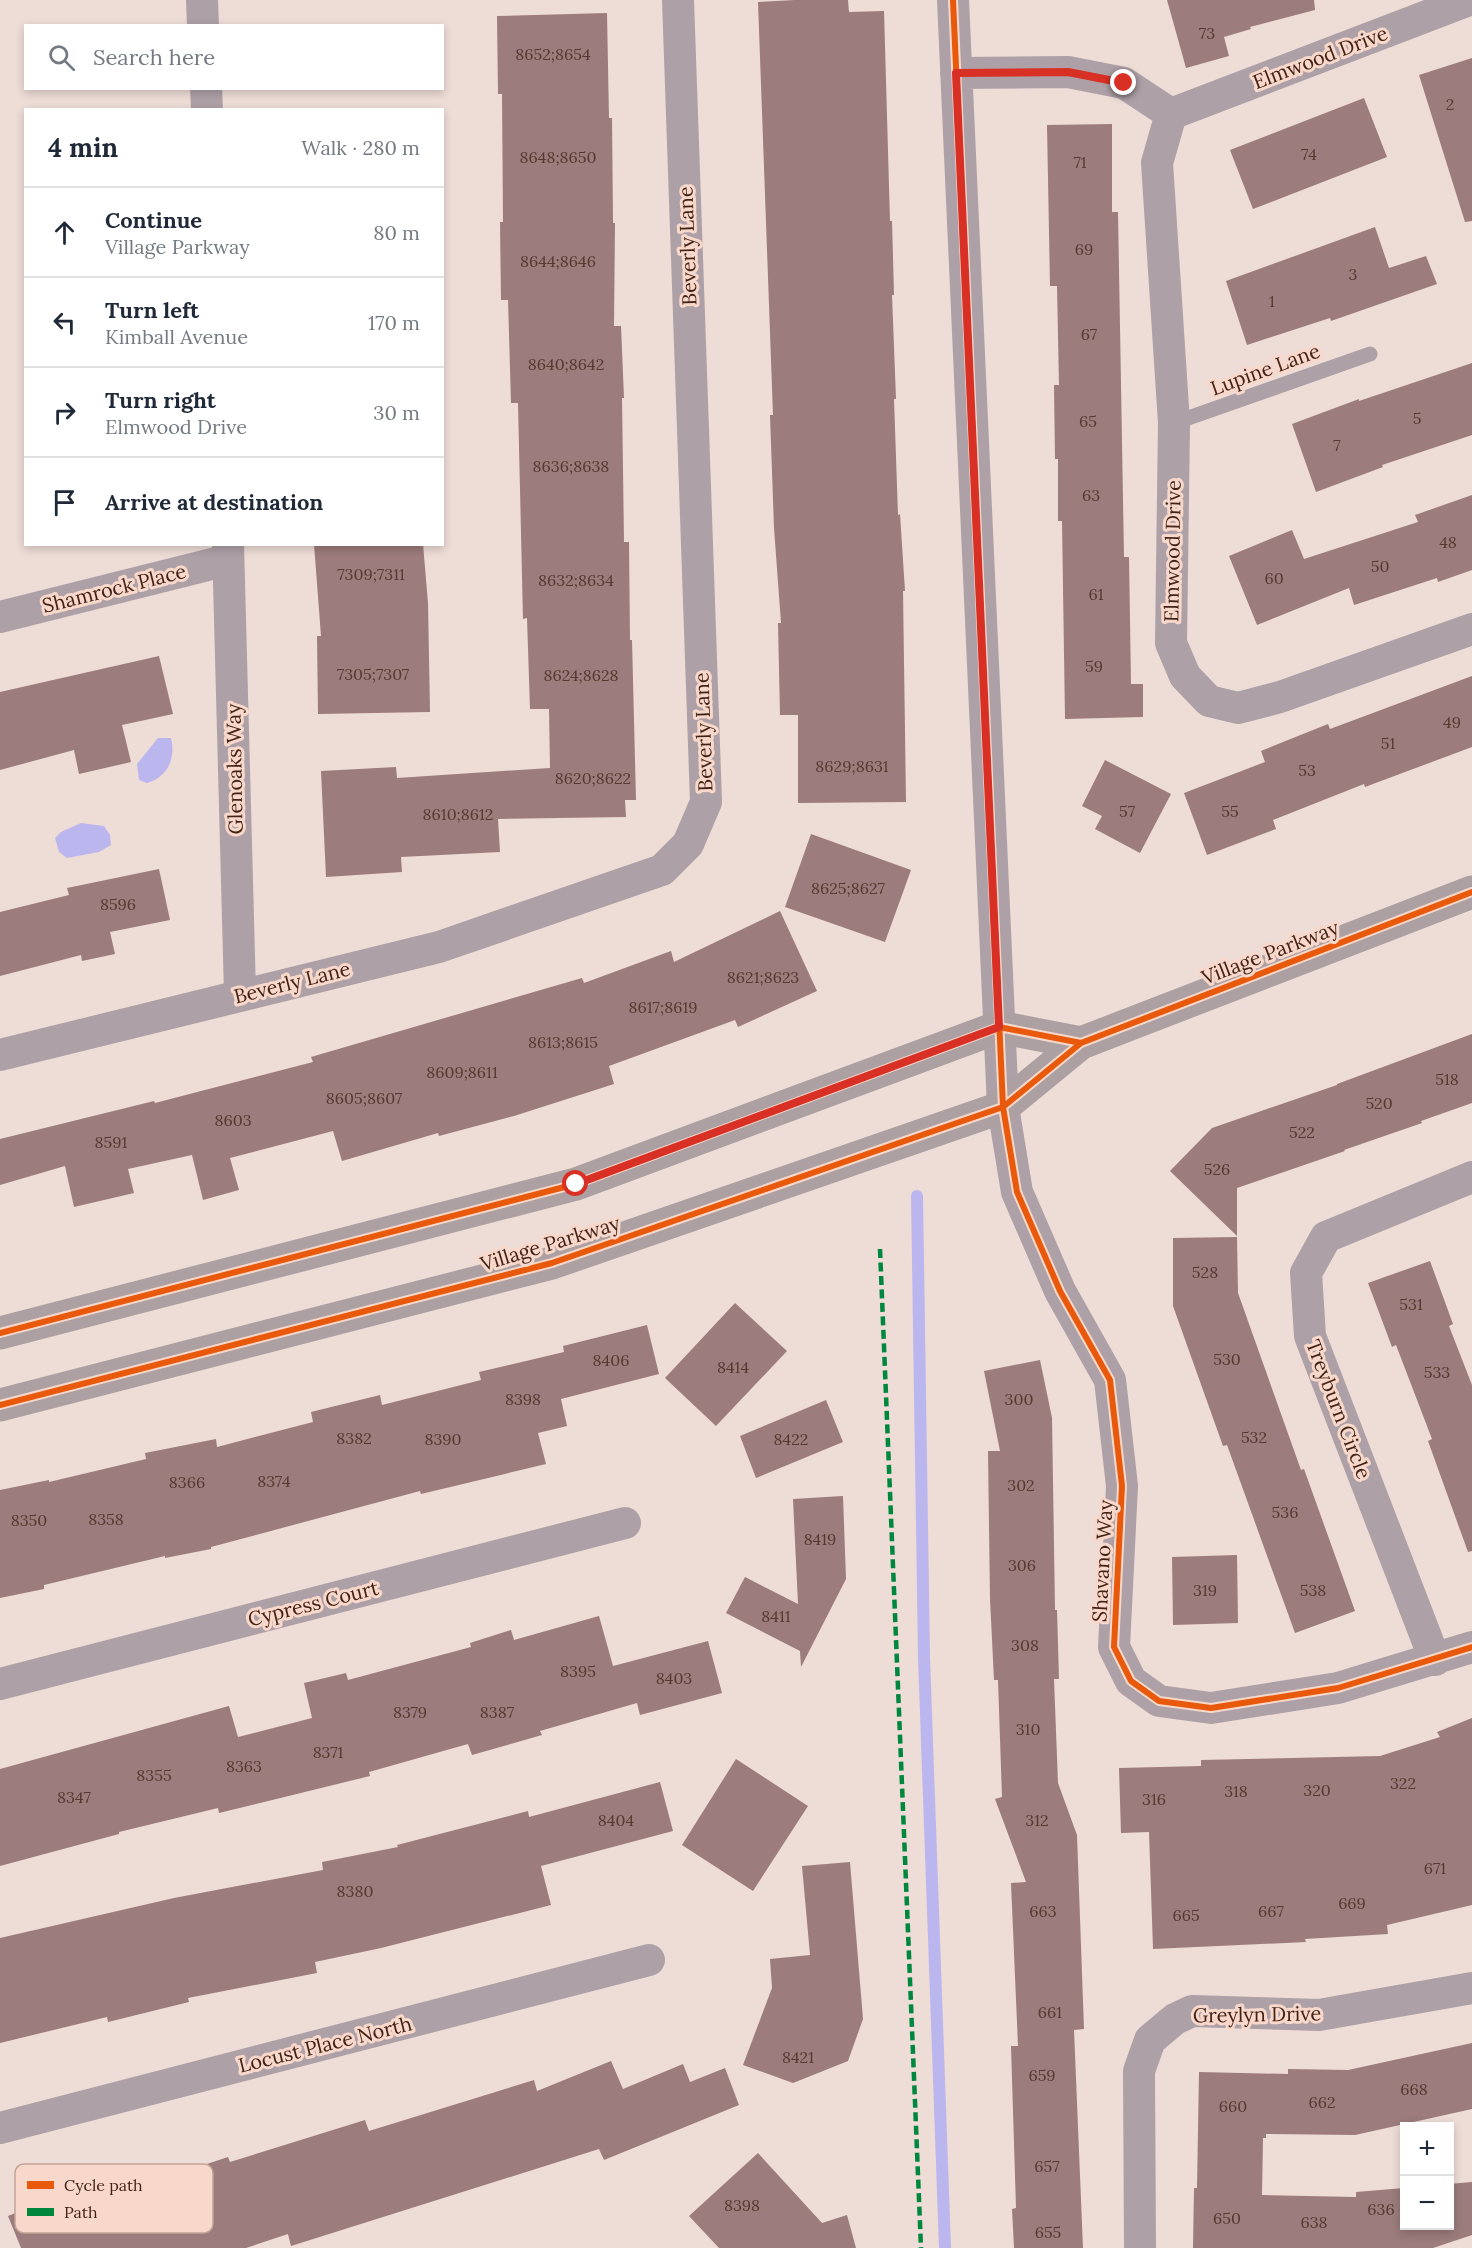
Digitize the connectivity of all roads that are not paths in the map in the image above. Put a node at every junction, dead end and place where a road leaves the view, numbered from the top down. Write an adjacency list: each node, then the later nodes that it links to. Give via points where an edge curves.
1 (202, 0): 5 (street)
2 (678, 0): 16 (street, Beverly Lane, via 706,802 688,844 662,870 439,947)
3 (953, 0): 6 (street, Shavano Way)
4 (1469, 0): 9 (street, Elmwood Drive)
5 (203, 24)
6 (956, 73): 9 (street, via 1068,72 1124,83); 17 (street, Shavano Way)
7 (206, 90): 8 (street)
8 (207, 108)
9 (1171, 114): 11 (street, Elmwood Drive, via 1157,164)
10 (1370, 354): 11 (lane, Lupine Lane)
11 (1174, 423): 14 (street, Elmwood Drive, via 1171,643 1185,676 1209,701 1238,708 1280,697)
12 (228, 552): 13 (street, Shamrock Place); 16 (street, Glenoaks Way)
13 (0, 617)
14 (1472, 629)
15 (1472, 892): 18 (street, Village Parkway)
16 (240, 994): 19 (street, Beverly Lane)
17 (999, 1027): 18 (street); 20 (street, Shavano Way); 22 (street, via 576,1184)
18 (1081, 1043): 20 (street, Village Parkway)
19 (0, 1055)
20 (1003, 1107): 23 (street, Village Parkway, via 552,1263); 26 (street, Shavano Way, via 1017,1191 1060,1291 1110,1380 1122,1486 1114,1647 1131,1681 1159,1701 1211,1708 1338,1688)
21 (1472, 1177): 26 (street, Treyburn Circle, via 1326,1237 1306,1273 1310,1336)
22 (0, 1333)
23 (0, 1405)
24 (625, 1523): 27 (street, Cypress Court)
25 (1472, 1647): 26 (street, Shavano Way)
26 (1435, 1660)
27 (0, 1684)
28 (649, 1960): 30 (street, Locust Place North)
29 (1472, 1988): 31 (street, Greylyn Drive, via 1319,2014 1192,2011 1160,2030 1150,2040 1139,2071)
30 (0, 2128)
31 (1140, 2248)

